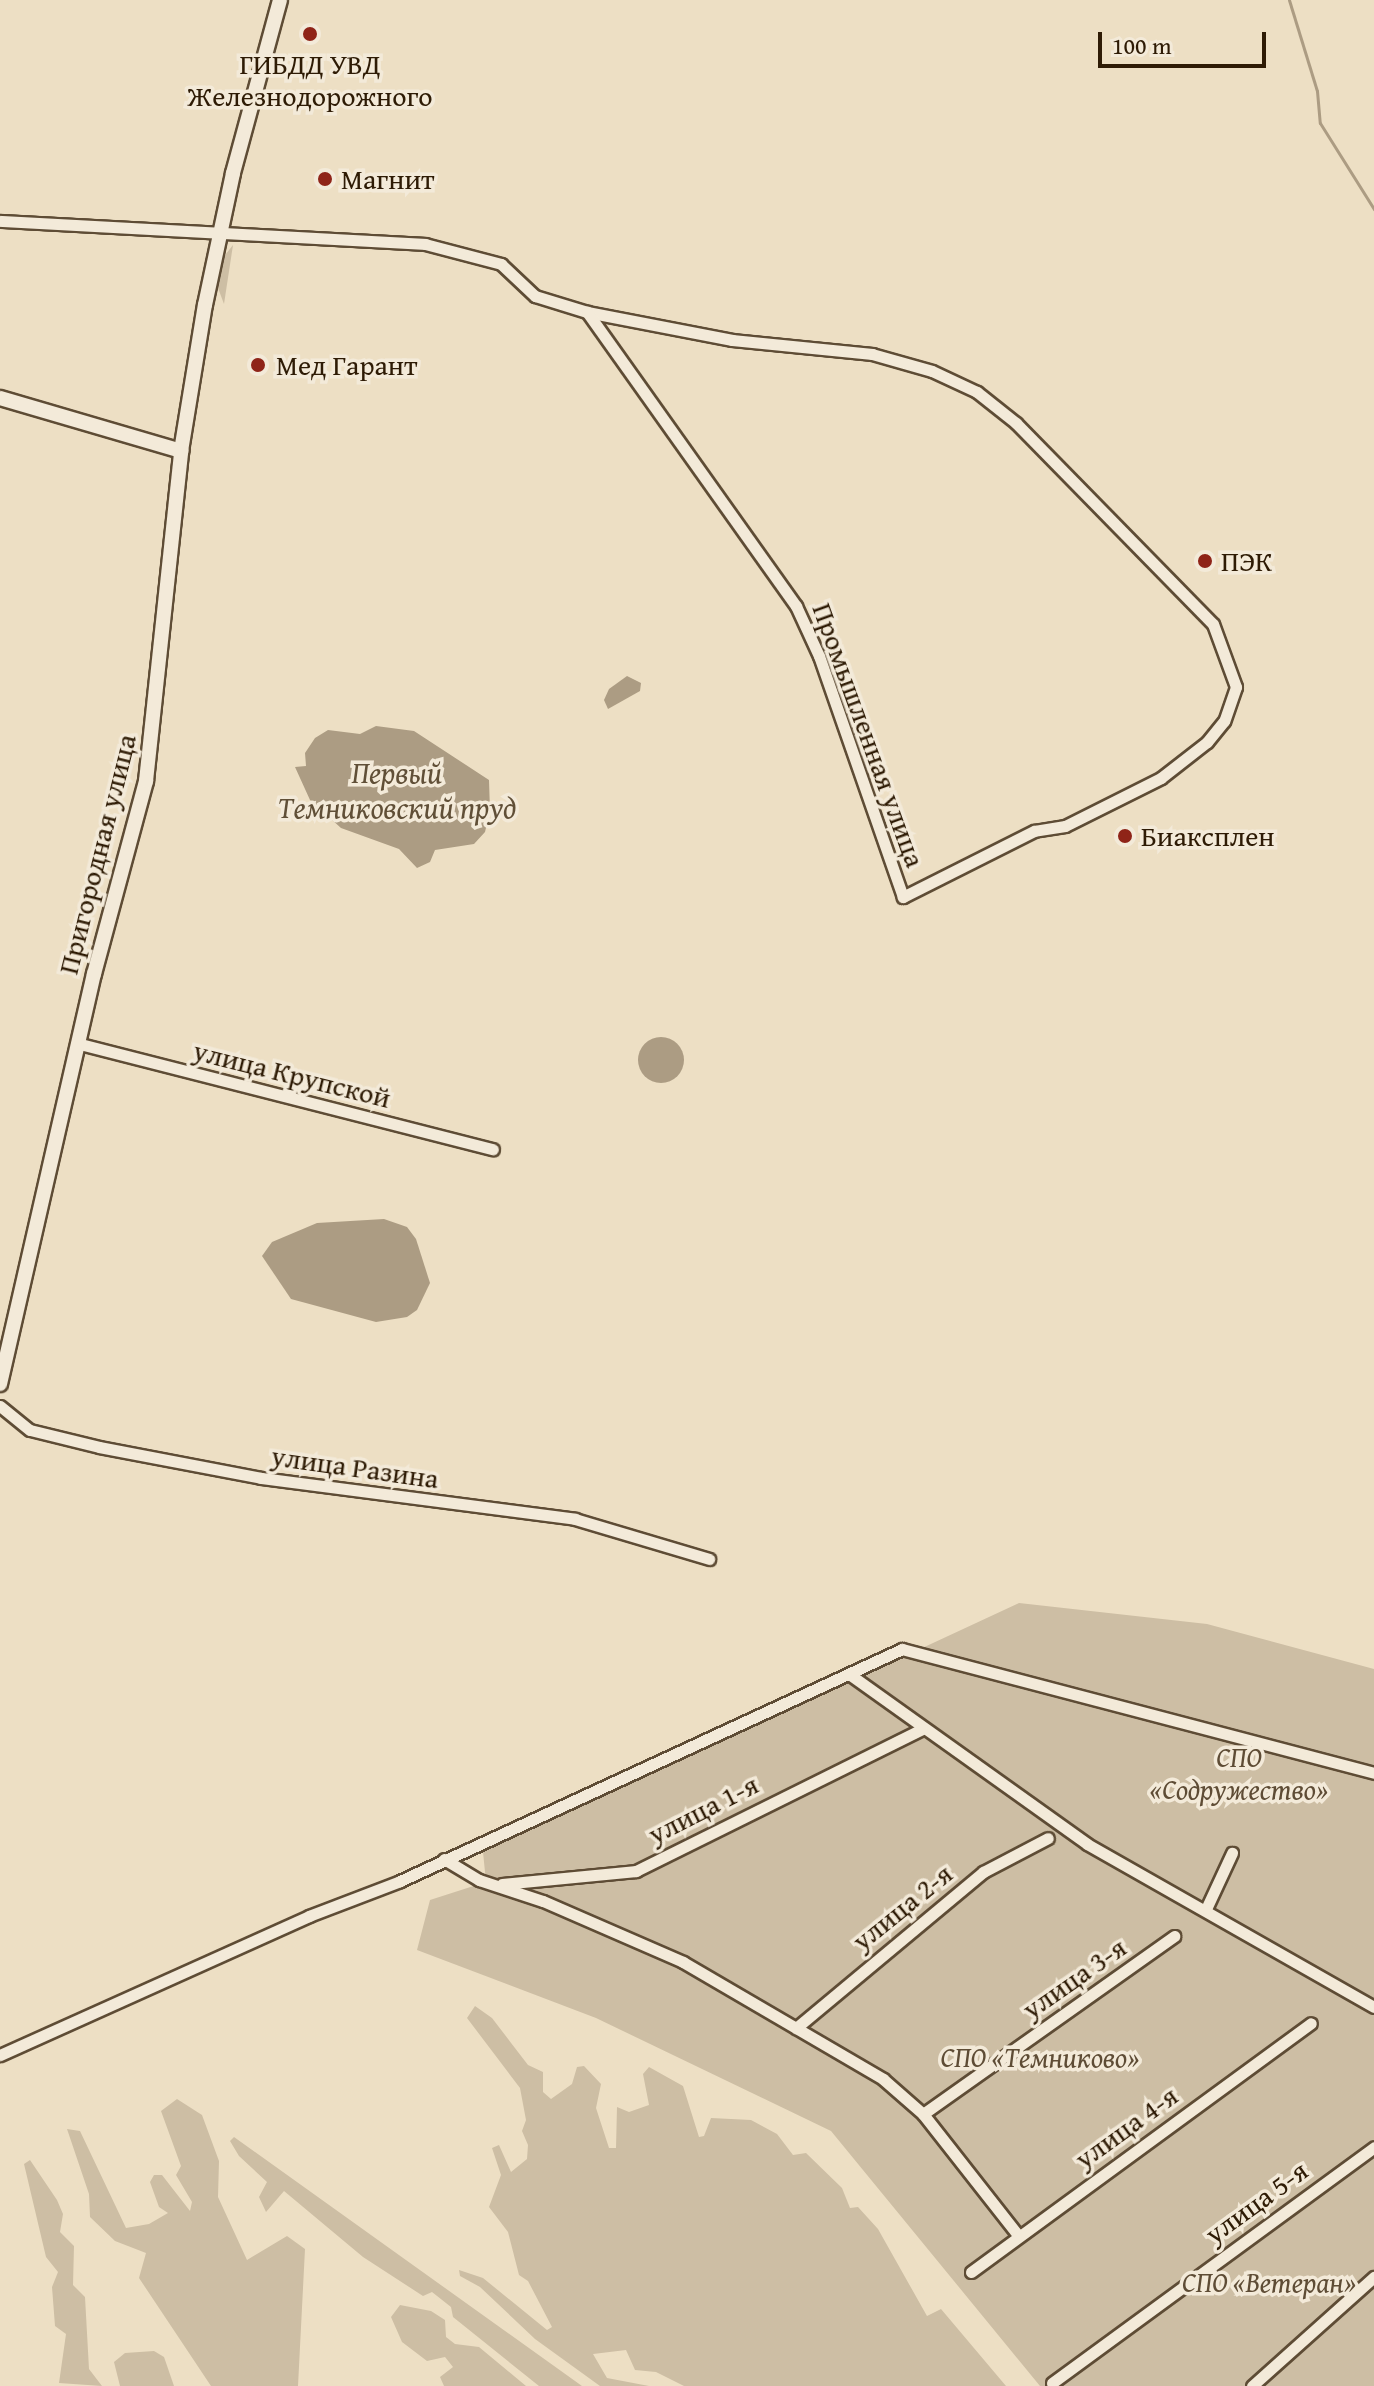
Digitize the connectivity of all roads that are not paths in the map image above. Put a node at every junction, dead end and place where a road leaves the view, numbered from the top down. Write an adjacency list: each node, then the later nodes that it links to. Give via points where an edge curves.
1 (280, 0): 3 (street, Пригородная улица)
2 (0, 221): 3 (street, Промышленная улица)
3 (219, 233): 4 (street, Промышленная улица, via 389,239 462,251 510,270 535,296); 6 (street, Пригородная улица)
4 (587, 312): 4 (street, Промышленная улица, via 732,340 889,357 977,392 1032,438 1213,624 1236,687 1224,721 1207,742 1161,778 1065,826 1034,831 903,897 819,656 796,606)
5 (0, 398): 6 (street)
6 (181, 451): 7 (street, Пригородная улица, via 153,743)
7 (80, 1044): 8 (street, улица Крупской); 9 (street, Пригородная улица)
8 (493, 1149)
9 (0, 1384)
10 (0, 1406): 11 (street, улица Разина, via 19,1424 68,1440 261,1478 575,1519)
11 (709, 1559)
12 (849, 1674): 13 (street); 14 (street, via 902,1649); 17 (street)
13 (922, 1729): 18 (street, улица 1-я, via 636,1871); 19 (street, via 1087,1844)
14 (1374, 1773)
15 (1048, 1838): 23 (street, улица 2-я, via 983,1872)
16 (1232, 1853): 19 (street)
17 (444, 1859): 18 (street); 24 (street)
18 (494, 1885): 23 (street, via 658,1950)
19 (1206, 1909): 21 (street)
20 (1174, 1936): 25 (street, улица 3-я)
21 (1374, 2007)
22 (1311, 2023): 27 (street, улица 4-я)
23 (796, 2028): 25 (street, via 883,2079)
24 (0, 2055)
25 (923, 2114): 27 (street)
26 (1374, 2147): 30 (street, улица 5-я)
27 (1018, 2235): 28 (street, улица 4-я)
28 (971, 2272)
29 (1374, 2277): 31 (street)
30 (1052, 2383)
31 (1252, 2386)

